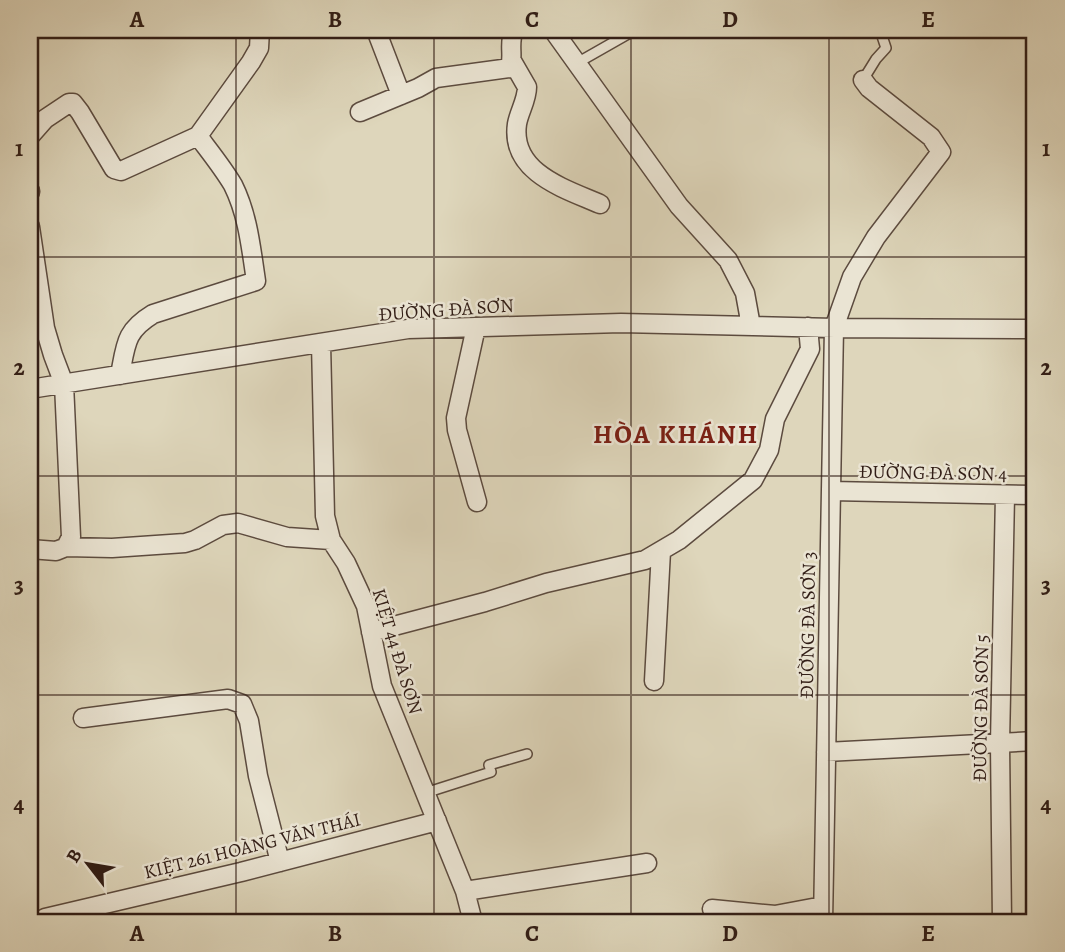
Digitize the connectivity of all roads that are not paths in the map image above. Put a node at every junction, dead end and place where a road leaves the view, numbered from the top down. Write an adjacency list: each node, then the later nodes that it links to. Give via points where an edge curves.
1 (260, 30): 13 (street, via 259,48 251,62)
2 (376, 30): 10 (street)
3 (514, 30): 7 (street)
4 (554, 30): 8 (street)
5 (635, 30): 8 (lane)
6 (880, 30): 9 (lane, via 886,48)
7 (512, 61): 10 (street, via 510,68 501,71 436,78); 14 (street, via 527,87 517,125 524,158 534,172)
8 (577, 63): 16 (street, via 679,206 728,260 745,293)
9 (863, 80): 19 (street, via 931,137 941,152 876,237 852,277)
10 (401, 95): 11 (street)
11 (360, 112)
12 (30, 136): 13 (street, via 45,119 73,103 114,169 121,171)
13 (198, 136): 22 (street, via 240,201 256,281 138,323 127,339)
14 (600, 204)
15 (30, 227): 23 (street, via 45,328)
16 (751, 326): 17 (street, ĐƯỜNG ĐÀ SƠN); 18 (street, ĐƯỜNG ĐÀ SƠN)
17 (476, 327): 21 (street, ĐƯỜNG ĐÀ SƠN, via 408,329); 28 (street, via 456,418)
18 (808, 327): 19 (street, ĐƯỜNG ĐÀ SƠN); 32 (street, via 810,349 775,419 769,450 753,480)
19 (834, 328): 20 (street, ĐƯỜNG ĐÀ SƠN); 25 (street, ĐƯỜNG ĐÀ SƠN 3)
20 (1035, 329)
21 (321, 343): 22 (street, ĐƯỜNG ĐÀ SƠN); 29 (street, KIỆT 44 ĐÀ SƠN, via 325,516)
22 (120, 374): 23 (street, ĐƯỜNG ĐÀ SƠN)
23 (64, 384): 24 (street, ĐƯỜNG ĐÀ SƠN); 30 (street, via 71,537)
24 (30, 389)
25 (831, 491): 26 (street, ĐƯỜNG ĐÀ SƠN 4); 38 (street, ĐƯỜNG ĐÀ SƠN 3)
26 (1005, 495): 27 (street, ĐƯỜNG ĐÀ SƠN 4); 37 (street, ĐƯỜNG ĐÀ SƠN 5)
27 (1035, 495)
28 (477, 502)
29 (331, 540): 30 (street, via 286,537 238,523 185,543); 33 (street, KIỆT 44 ĐÀ SƠN, via 366,606)
30 (66, 547): 31 (street)
31 (30, 549)
32 (661, 551): 33 (street, via 645,560); 34 (street)
33 (371, 632): 40 (street, KIỆT 44 ĐÀ SƠN, via 382,686)
34 (654, 681)
35 (83, 719): 42 (street, via 228,699 242,704)
36 (1035, 741): 37 (street)
37 (1000, 743): 38 (street); 50 (street, ĐƯỜNG ĐÀ SƠN 5)
38 (826, 752): 46 (street, ĐƯỜNG ĐÀ SƠN 3)
39 (527, 754): 40 (lane, via 489,765 491,772)
40 (425, 793): 41 (street, KIỆT 44 ĐÀ SƠN)
41 (437, 821): 42 (street, KIỆT 261 HOÀNG VĂN THÁI); 44 (street, KIỆT 44 ĐÀ SƠN)
42 (280, 862): 47 (street, KIỆT 261 HOÀNG VĂN THÁI)
43 (647, 863): 44 (street)
44 (465, 891): 49 (street, KIỆT 44 ĐÀ SƠN)
45 (712, 909): 46 (street)
46 (823, 914)
47 (72, 917): 48 (street, KIỆT 261 HOÀNG VĂN THÁI)
48 (38, 922)
49 (473, 922)
50 (1002, 922)

